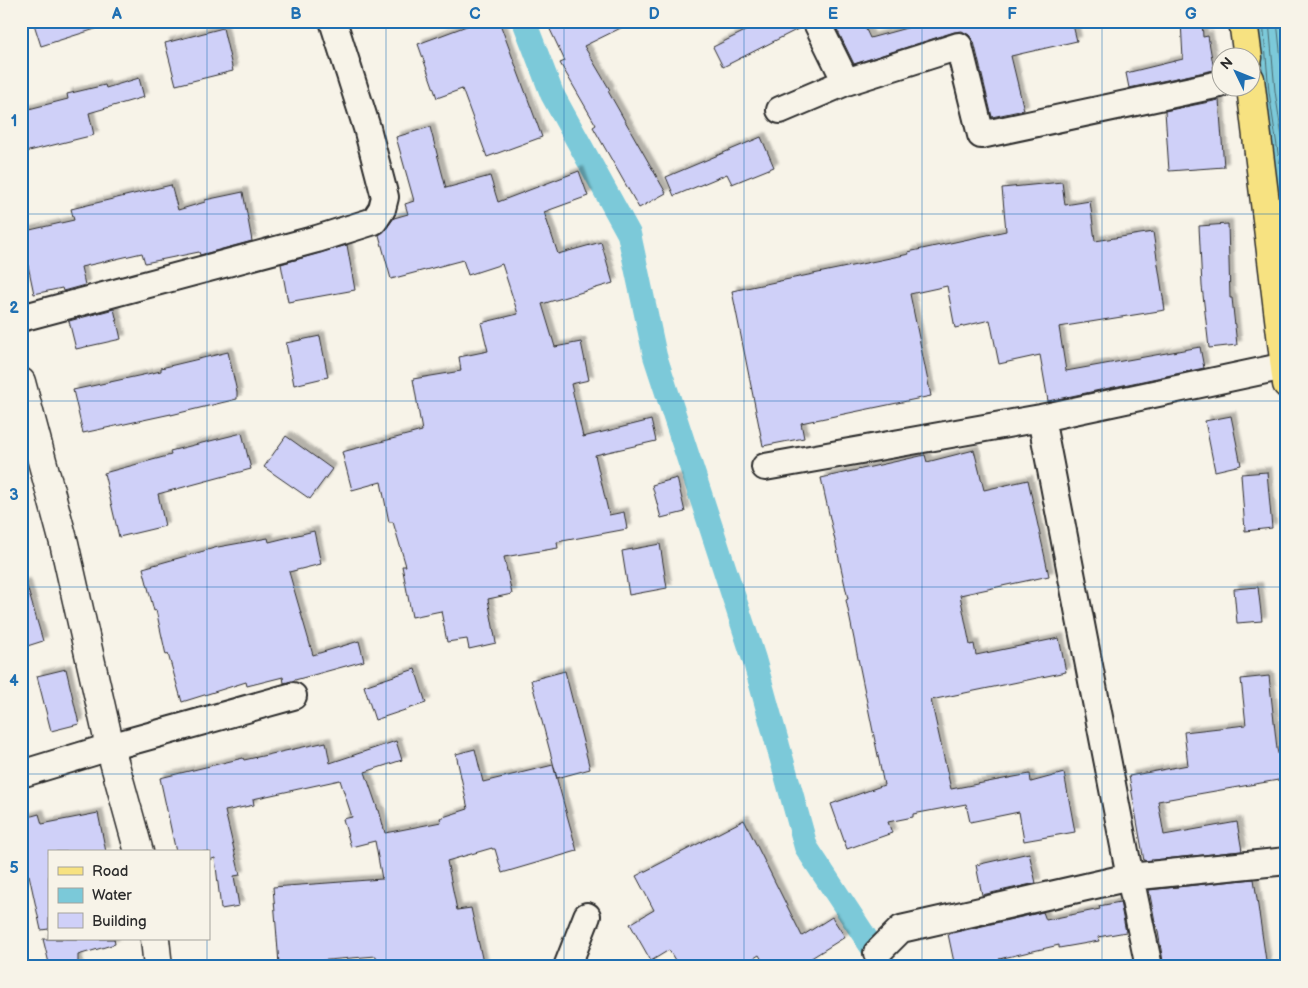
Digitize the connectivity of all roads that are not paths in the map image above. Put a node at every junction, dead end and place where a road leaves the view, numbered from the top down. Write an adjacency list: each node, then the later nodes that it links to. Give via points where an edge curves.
1 (333, 21): 9 (street, via 385,197 382,210 374,221)
2 (816, 21): 5 (street)
3 (1243, 21): 4 (main road)
4 (1247, 48)
5 (846, 82): 6 (street, via 959,46 981,136); 8 (street)
6 (1210, 86)
7 (1252, 98): 10 (main road)
8 (780, 110)
9 (21, 318)
10 (1286, 375): 12 (street)
11 (21, 382): 15 (main road, via 64,543)
12 (1041, 418): 13 (street); 19 (street)
13 (765, 467)
14 (293, 696): 15 (street)
15 (110, 747): 16 (street); 17 (main road)
16 (21, 774)
17 (138, 850)
18 (1287, 861): 19 (street)
19 (1130, 877): 22 (street, via 901,929); 25 (street)
20 (586, 916): 24 (street)
21 (155, 940): 23 (main road)
22 (877, 953)
23 (158, 967)
24 (567, 967)
25 (1149, 967)

